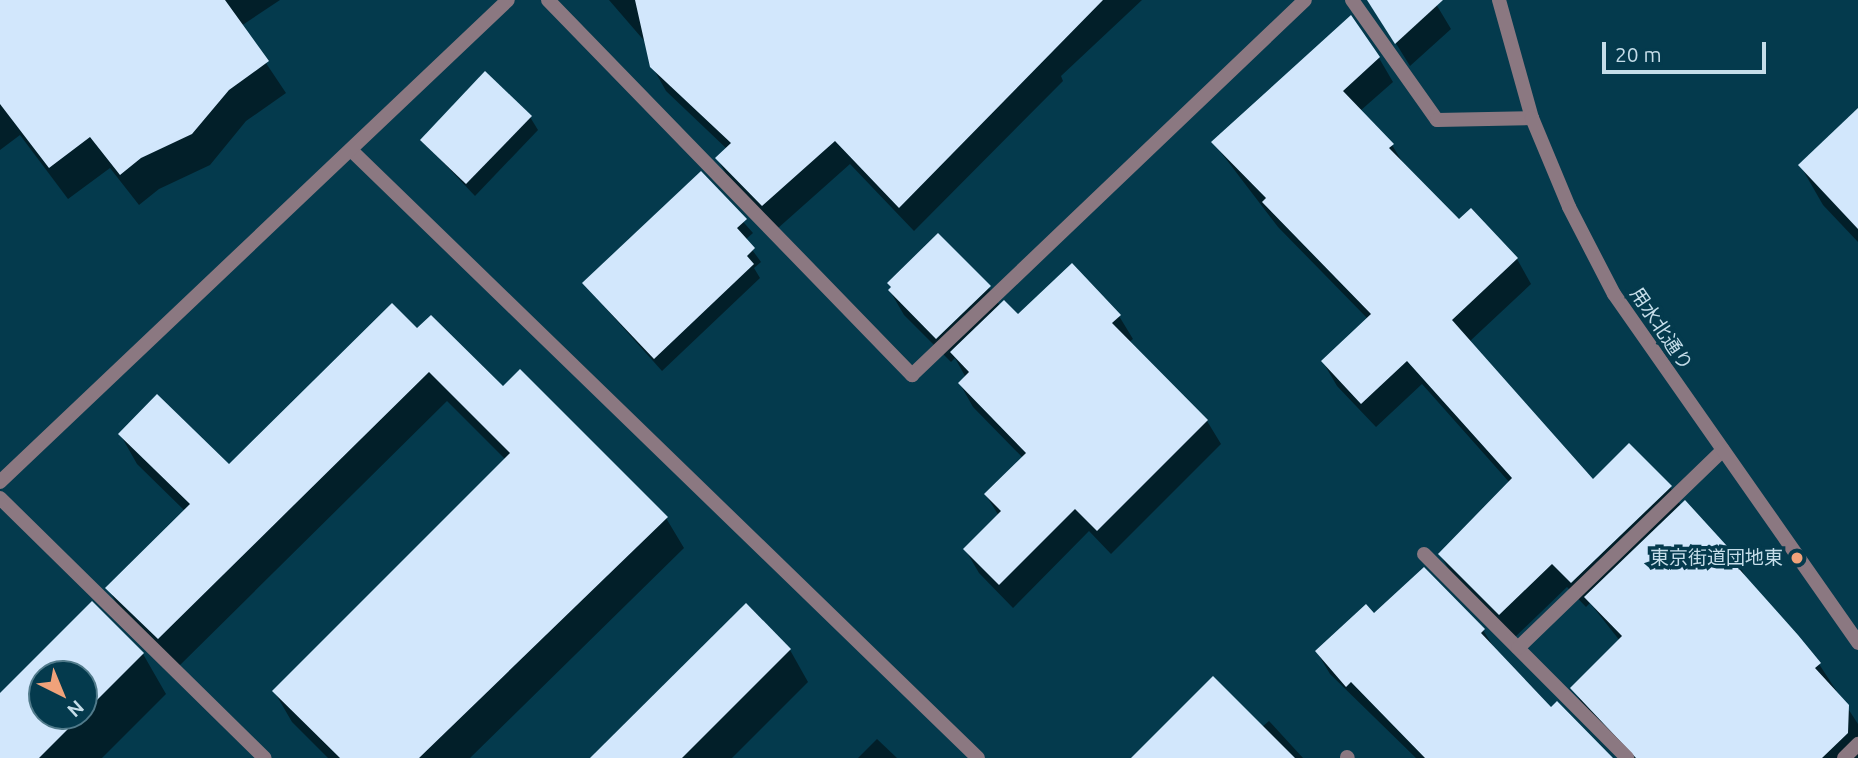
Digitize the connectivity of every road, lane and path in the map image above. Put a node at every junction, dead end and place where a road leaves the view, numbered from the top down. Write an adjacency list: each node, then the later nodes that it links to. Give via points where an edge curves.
1 (509, 0): 7 (street)
2 (548, 0): 3 (street, via 912,375)
3 (1305, 0)
4 (1352, 0): 6 (street, via 1437,120)
5 (1499, 0): 6 (street, 用水北通り)
6 (1532, 118): 8 (street, 用水北通り, via 1569,207 1614,294)
7 (352, 151): 9 (street); 16 (street)
8 (1723, 450): 12 (street, 用水北通り); 13 (street)
9 (0, 482)
10 (0, 498): 15 (street)
11 (1424, 554): 13 (street)
12 (1858, 643)
13 (1518, 648): 17 (street)
14 (1858, 744): 18 (street)
15 (265, 758)
16 (978, 758)
17 (1627, 758)
18 (1844, 758)

